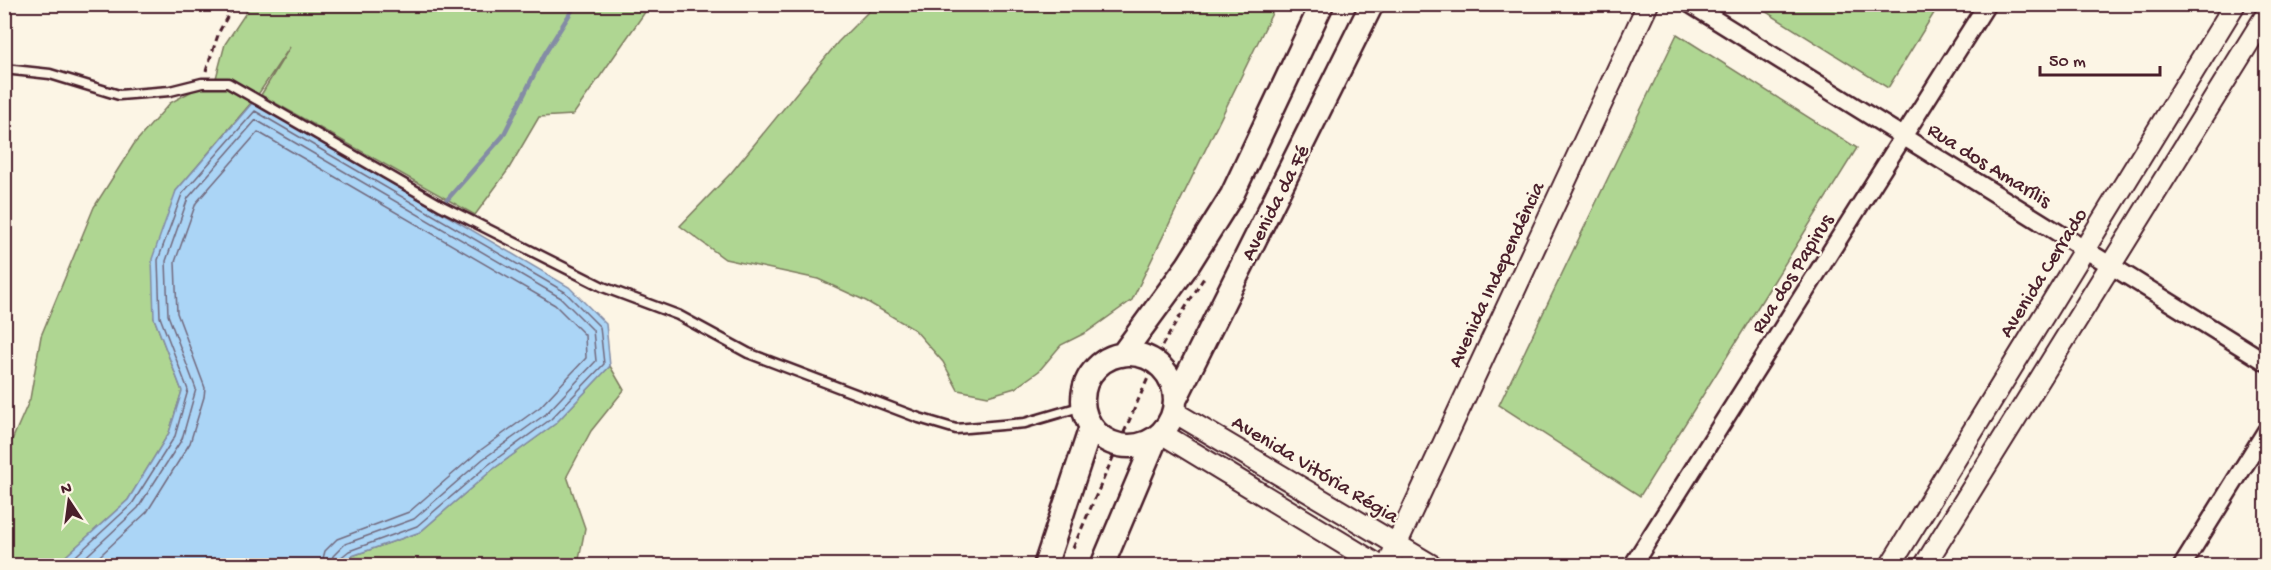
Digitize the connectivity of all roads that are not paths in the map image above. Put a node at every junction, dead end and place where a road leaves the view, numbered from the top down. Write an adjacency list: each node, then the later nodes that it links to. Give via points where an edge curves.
1 (1322, 4): 12 (main road, Avenida da Fé, via 1232,195 1188,265)
2 (1372, 4): 15 (main road, Avenida da Fé)
3 (1648, 4): 19 (street, Avenida Independência)
4 (1690, 4): 9 (street, Rua dos Amarílis)
5 (1987, 4): 9 (street, Rua dos Papirus)
6 (2235, 4): 10 (street, Avenida Cerrado)
7 (2266, 15): 11 (street)
8 (4, 69): 14 (lane, via 50,74 119,95 170,91 202,82 228,83 442,206 603,287 678,315 748,353 919,418 956,429 1025,423)
9 (1904, 137): 10 (street, Rua dos Amarílis); 25 (street, Rua dos Papirus)
10 (2084, 249): 11 (street, Rua dos Amarílis); 26 (street, Avenida Cerrado)
11 (2111, 265): 13 (street, Rua dos Amarílis); 27 (street)
12 (1122, 355): 14 (main road, via 1108,359 1088,378); 15 (main road, via 1155,362 1168,375)
13 (2266, 362)
14 (1083, 406): 16 (main road)
15 (1174, 406): 18 (main road, Avenida da Fé, via 1169,423); 19 (street, Avenida Vitória Régia)
16 (1091, 427): 18 (main road, via 1118,445 1133,446); 20 (main road)
17 (2266, 431): 28 (street)
18 (1159, 435): 21 (main road); 22 (street)
19 (1397, 543): 23 (street, Avenida Independência); 24 (street, Avenida Vitória Régia)
20 (1045, 566)
21 (1102, 566)
22 (1380, 566)
23 (1388, 566)
24 (1433, 566)
25 (1632, 566)
26 (1890, 566)
27 (1924, 566)
28 (2182, 566)

